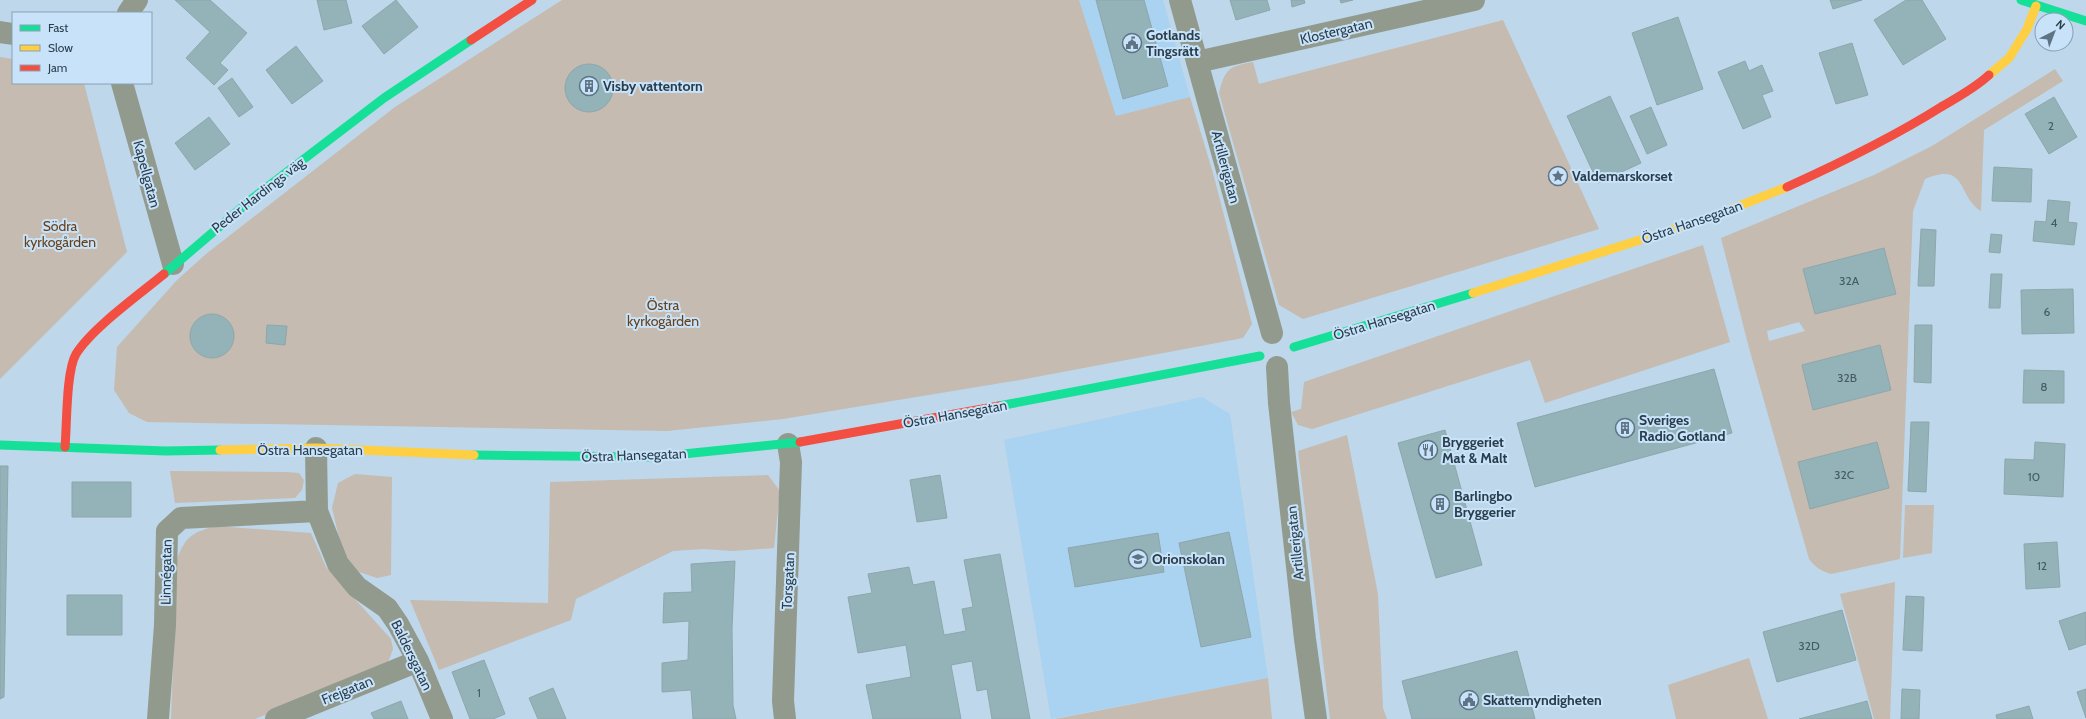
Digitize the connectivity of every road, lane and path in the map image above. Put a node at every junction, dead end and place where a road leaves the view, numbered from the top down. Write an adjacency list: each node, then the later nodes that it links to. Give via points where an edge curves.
1 (137, 0): 7 (street)
2 (532, 0): 13 (street, Peder Hardings väg, via 384,98 253,198)
3 (1180, 0): 11 (street, Artillerigatan)
4 (1474, 0): 11 (street, Klostergatan)
5 (2021, 0): 6 (street)
6 (2036, 6): 8 (street); 15 (street, Östra Hansegatan, via 2027,29 2009,58 1979,84 1915,124 1784,189 1706,219)
7 (129, 12)
8 (2086, 21)
9 (0, 32): 10 (street)
10 (12, 34)
11 (1197, 62): 14 (street, Artillerigatan)
12 (122, 84): 13 (street, Kapellgatan)
13 (173, 264): 19 (street, Peder Hardings väg, via 95,332 76,354 70,377)
14 (1272, 333): 15 (street, via 1286,335); 16 (street, via 1265,336 1259,349)
15 (1294, 347): 16 (street, via 1290,361 1284,366)
16 (1269, 362): 17 (street, Östra Hansegatan, via 1045,398); 27 (street, Artillerigatan, via 1279,403)
17 (788, 444): 20 (street, Östra Hansegatan, via 654,457 510,456); 26 (street, Torsgatan, via 791,462 783,701)
18 (0, 446): 19 (street, Östra Hansegatan)
19 (65, 447): 20 (street, Östra Hansegatan, via 166,451)
20 (316, 448): 21 (street, Baldersgatan)
21 (317, 511): 22 (street, Baldersgatan, via 338,564 357,588 387,608); 23 (street, Linnégatan, via 181,518 167,532 165,625)
22 (418, 661): 24 (street, Frejgatan); 25 (street, Baldersgatan)
23 (158, 719)
24 (276, 719)
25 (442, 719)
26 (785, 719)
27 (1316, 719)

